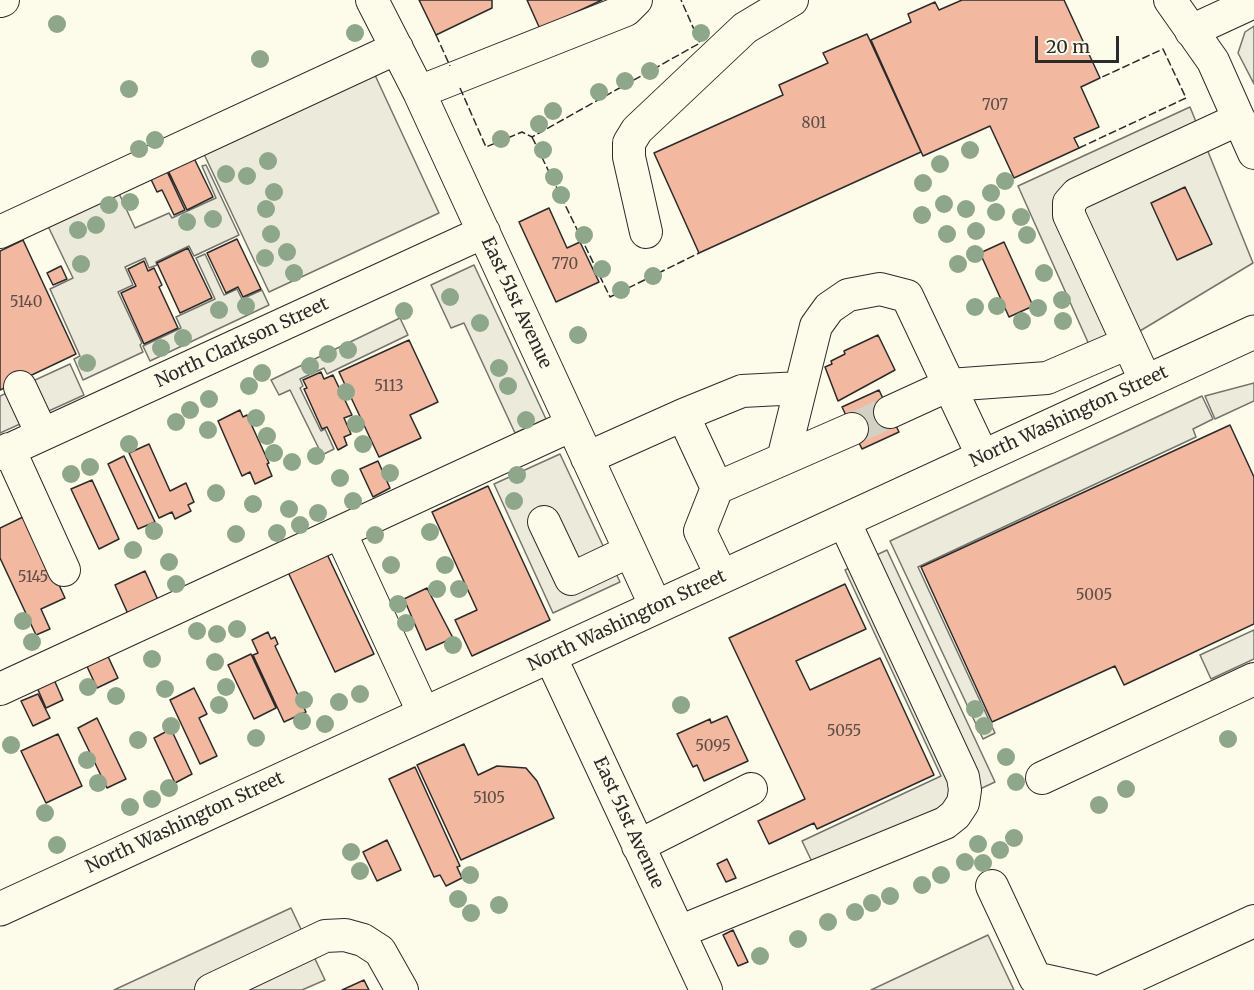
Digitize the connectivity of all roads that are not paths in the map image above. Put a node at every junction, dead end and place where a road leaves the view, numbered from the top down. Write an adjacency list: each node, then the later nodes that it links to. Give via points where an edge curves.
1 (372, 0): 7 (street, East 51st Avenue)
2 (636, 0): 8 (street, via 626,10)
3 (792, 0): 13 (street, via 745,28 637,130 629,143 629,158)
4 (1170, 0): 6 (street)
5 (1254, 2): 6 (street)
6 (1191, 31): 9 (street, via 1213,61)
7 (397, 48): 8 (street, East 51st Avenue); 11 (street)
8 (419, 92): 12 (street, East 51st Avenue)
9 (1239, 119): 10 (street); 15 (street, via 1077,194 1070,203 1069,215)
10 (1254, 153)
11 (0, 232)
12 (484, 232): 23 (street, East 51st Avenue); 25 (street, North Clarkson Street)
13 (646, 232)
14 (1254, 332): 17 (main road, North Washington Street)
15 (1128, 343): 17 (street); 18 (street, via 1047,378)
16 (1254, 359): 17 (main road, via 1221,361)
17 (1156, 377): 27 (main road, North Washington Street)
18 (949, 386): 20 (street, via 907,296 880,289 848,295 829,308 816,326); 21 (street); 27 (street)
19 (20, 387): 25 (street)
20 (800, 388): 22 (street, via 742,391); 29 (street)
21 (890, 412)
22 (683, 415): 28 (street); 30 (street)
23 (572, 424): 28 (street, East 51st Avenue); 33 (street)
24 (852, 429): 29 (street)
25 (42, 434): 26 (street, North Clarkson Street)
26 (5, 452): 35 (street)
27 (983, 457): 31 (main road, North Washington Street)
28 (587, 458): 34 (street, East 51st Avenue)
29 (783, 459): 30 (street)
30 (717, 488): 36 (street, via 700,531)
31 (844, 521): 36 (main road, North Washington Street); 48 (street, via 963,777 963,803 945,823)
32 (544, 522): 34 (street, via 571,579)
33 (340, 532): 40 (street); 41 (street)
34 (630, 551): 37 (street, East 51st Avenue)
35 (64, 570)
36 (722, 577): 37 (main road, North Washington Street)
37 (656, 607): 38 (main road, North Washington Street)
38 (550, 656): 41 (main road, North Washington Street); 44 (street, East 51st Avenue)
39 (1254, 679): 42 (street)
40 (0, 688)
41 (424, 714): 46 (main road, North Washington Street)
42 (1041, 778)
43 (751, 789): 44 (street)
44 (638, 846): 48 (street, East 51st Avenue)
45 (992, 886): 52 (street, via 1035,978)
46 (0, 909)
47 (1254, 921): 53 (street)
48 (679, 932): 51 (street, East 51st Avenue)
49 (211, 990): 50 (street, via 326,936 345,935 380,951)
50 (402, 990)
51 (706, 990)
52 (1089, 990)
53 (1104, 990)

